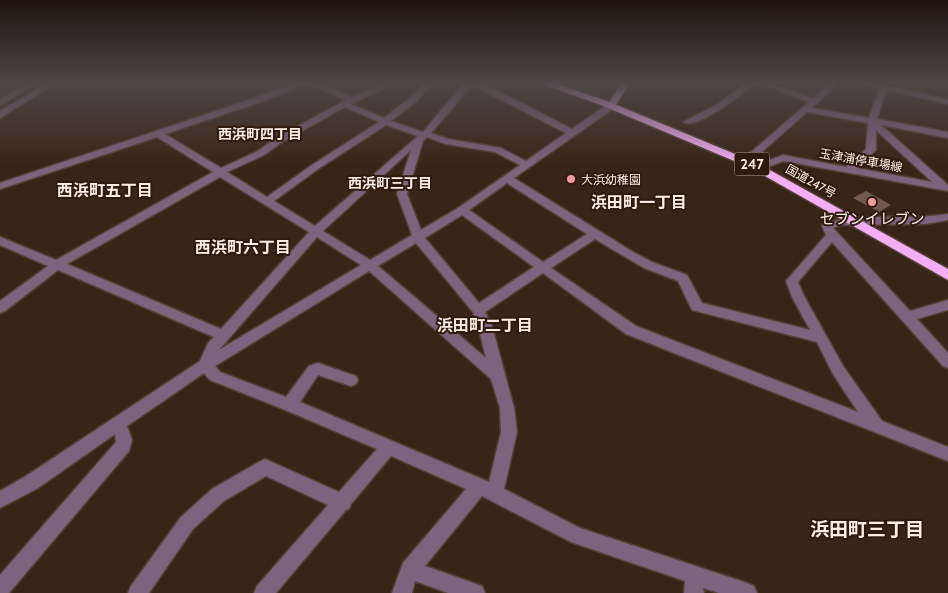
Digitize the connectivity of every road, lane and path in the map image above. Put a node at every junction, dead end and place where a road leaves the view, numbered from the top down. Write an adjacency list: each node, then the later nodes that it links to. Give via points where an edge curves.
1 (229, 110): 18 (street)
2 (334, 110): 25 (street)
3 (362, 110): 14 (street)
4 (401, 110): 14 (street)
5 (446, 110): 20 (street)
6 (527, 110): 17 (street)
7 (605, 110): 17 (street)
8 (626, 110): 33 (highway, 国道247号 / 247, via 761,169)
9 (628, 110): 21 (highway, 国道247号 / 247)
10 (713, 110): 15 (street)
11 (805, 110): 21 (street)
12 (809, 110): 16 (street)
13 (876, 110): 16 (street)
14 (385, 122): 20 (street); 30 (street, via 315,166)
15 (687, 122)
16 (872, 122): 19 (street); 24 (street, via 871,150); 29 (street)
17 (574, 132): 23 (street)
18 (157, 134): 25 (street); 28 (street)
19 (948, 135)
20 (423, 137): 23 (street, via 498,150); 35 (street, via 371,179); 38 (street, via 402,194)
21 (752, 156): 22 (highway, 国道247号 / 247)
22 (770, 164): 24 (street, 玉津浦停車場線, via 783,158); 34 (highway, 国道247号 / 247)
23 (527, 165): 27 (street)
24 (848, 170): 29 (street, 玉津浦停車場線)
25 (220, 173): 30 (street); 40 (street)
26 (0, 175): 28 (street)
27 (508, 179): 31 (street); 36 (street)
28 (4, 184)
29 (946, 188)
30 (266, 202): 35 (street)
31 (462, 210): 38 (street); 43 (street)
32 (948, 217): 34 (street)
33 (858, 223): 34 (street); 37 (street, via 829,225 827,229); 44 (highway, 国道247号 / 247)
34 (878, 223): 41 (highway, 国道247号 / 247)
35 (315, 232): 42 (street); 49 (street)
36 (594, 234): 43 (street); 50 (street, via 648,265 683,278 697,306)
37 (832, 235): 48 (street); 50 (street, via 792,281)
38 (418, 237): 42 (street); 47 (street)
39 (0, 241): 40 (street)
40 (57, 265): 46 (street); 49 (street)
41 (948, 265)
42 (371, 266): 52 (street); 53 (street)
43 (542, 267): 47 (street); 57 (street, via 631,330)
44 (948, 275)
45 (948, 305): 48 (street)
46 (0, 308)
47 (478, 310): 53 (street)
48 (907, 317): 51 (street)
49 (223, 335): 52 (street)
50 (820, 338): 57 (street)
51 (948, 362)
52 (205, 365): 55 (street, via 215,376); 56 (street)
53 (497, 376): 61 (street, via 507,408 509,432)
54 (351, 380): 55 (street, via 318,368)
55 (289, 405): 58 (street)
56 (116, 425): 62 (street); 66 (street, via 125,435 123,446)
57 (877, 426): 59 (street)
58 (388, 448): 60 (street); 63 (street)
59 (948, 454)
60 (479, 486): 61 (street); 64 (street)
61 (496, 494): 65 (street, via 577,536)
62 (0, 500)
63 (343, 503): 67 (street, via 265,467 218,495 187,523); 68 (street)
64 (410, 570): 69 (street); 70 (street)
65 (694, 584): 71 (street)
66 (0, 589)
67 (138, 593)
68 (264, 593)
69 (402, 593)
70 (475, 593)
71 (747, 593)

